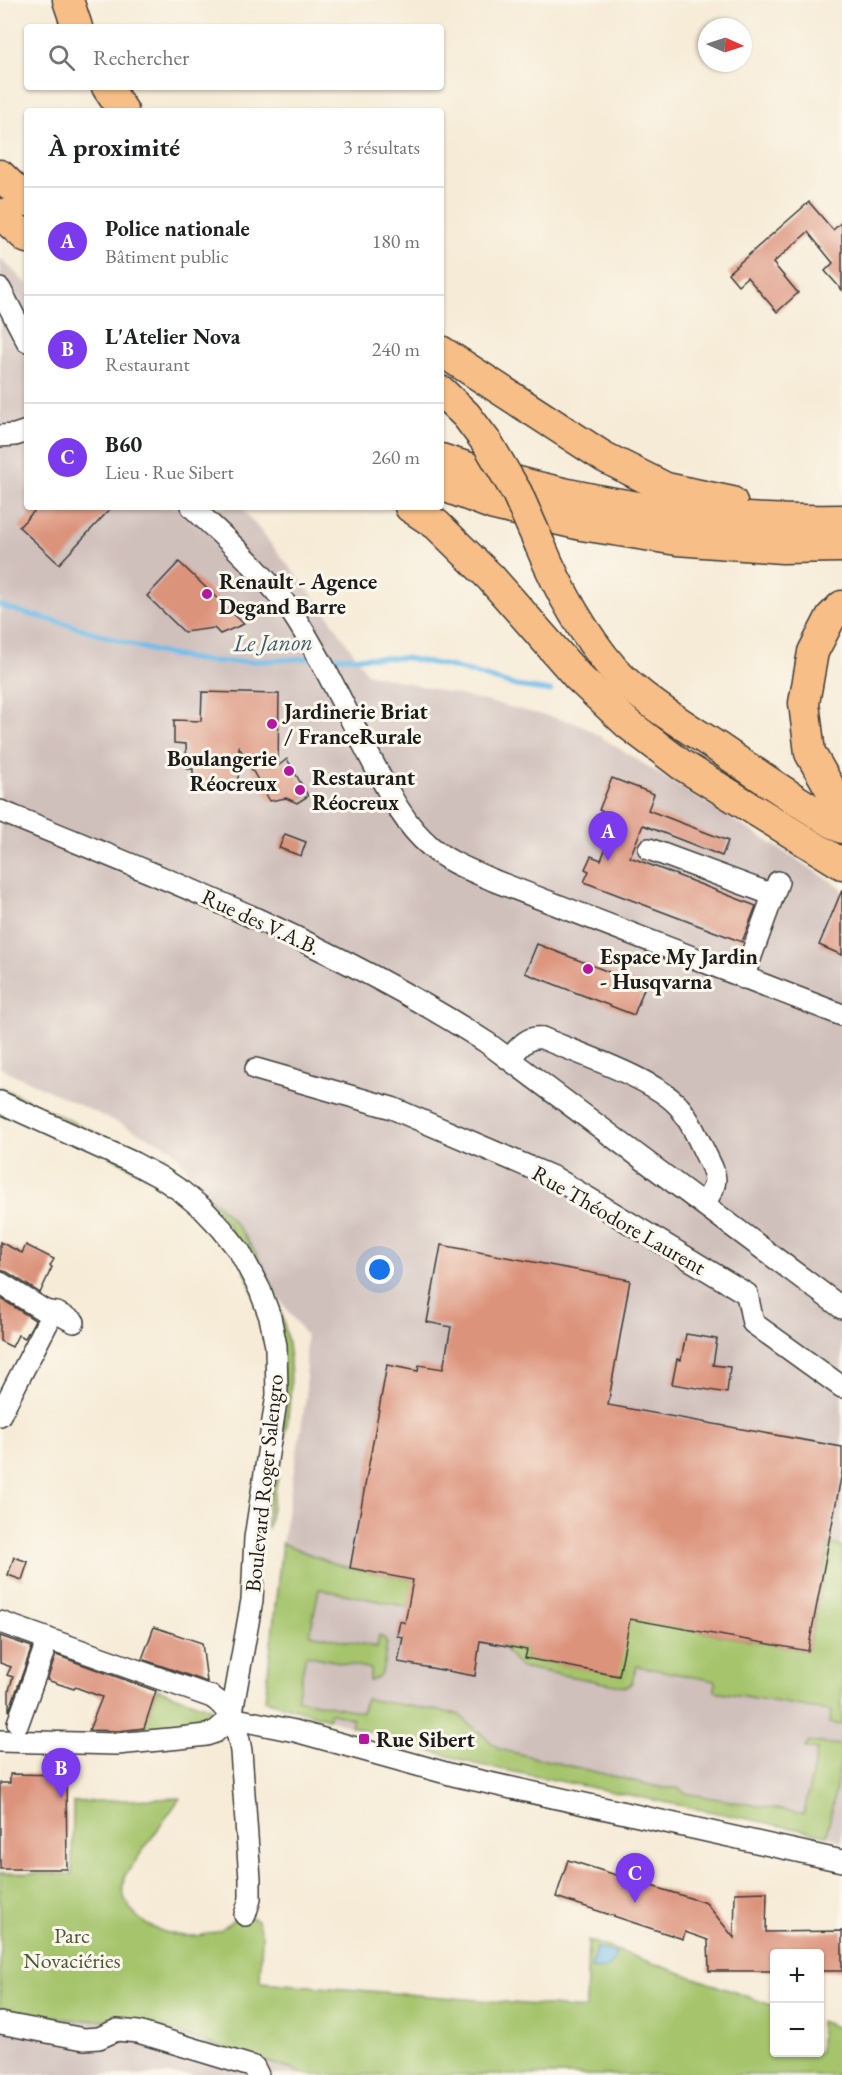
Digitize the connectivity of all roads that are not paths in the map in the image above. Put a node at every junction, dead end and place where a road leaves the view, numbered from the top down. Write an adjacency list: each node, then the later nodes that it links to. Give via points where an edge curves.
1 (68, 0): 2 (highway)
2 (76, 24)
3 (109, 90): 4 (highway)
4 (121, 108)
5 (0, 175): 6 (highway)
6 (24, 198)
7 (0, 214): 8 (highway)
8 (24, 235)
9 (0, 290): 10 (street)
10 (24, 335)
11 (444, 353): 20 (highway, via 604,457 666,488 751,506)
12 (444, 394): 25 (highway, bridge, via 488,444 517,493 573,615 615,671 690,730)
13 (24, 432): 14 (street)
14 (0, 436)
15 (444, 460): 20 (highway, via 581,498 681,514)
16 (444, 486): 21 (highway, via 494,504 592,527 677,540 782,548)
17 (195, 510): 28 (street, via 241,552 291,611 388,793 410,827 431,848 495,881)
18 (414, 510): 27 (highway, via 437,525 492,578 578,677 628,724 682,765)
19 (842, 520): 20 (highway)
20 (776, 521)
21 (842, 547)
22 (842, 606): 23 (highway, via 831,617 813,652 804,703 810,753)
23 (842, 807)
24 (0, 811): 30 (street, Rue des V.A.B., via 196,892 366,971 436,1010)
25 (842, 828)
26 (650, 849): 28 (street, via 776,889)
27 (842, 864)
28 (743, 978): 29 (street)
29 (842, 1015)
30 (509, 1059): 33 (street, Rue des V.A.B.); 33 (street, via 528,1039 542,1038 649,1083 666,1094 681,1108 713,1169 715,1185)
31 (256, 1069): 38 (street, Rue Théodore Laurent, via 392,1108 555,1178 747,1294 753,1323)
32 (0, 1102): 42 (street, Boulevard Roger Salengro, via 134,1163 181,1191 222,1229 240,1252 260,1290 276,1346 277,1395 255,1538 252,1600)
33 (704, 1203): 35 (street, Rue des V.A.B.)
34 (0, 1283): 36 (street)
35 (842, 1308)
36 (45, 1311): 37 (street); 39 (street, via 48,1322)
37 (74, 1322)
38 (842, 1387)
39 (0, 1415)
40 (0, 1623): 41 (street)
41 (48, 1639): 42 (street, via 212,1697 224,1705); 43 (street)
42 (231, 1718): 44 (street, via 215,1732 199,1736 117,1744); 45 (street, via 284,1728 453,1775); 46 (street, via 241,1751 250,1879)
43 (18, 1724)
44 (0, 1741)
45 (842, 1862)
46 (245, 1915)
47 (0, 2023): 48 (street, via 84,2039 117,2030 138,2032 254,2067)
48 (258, 2075)

